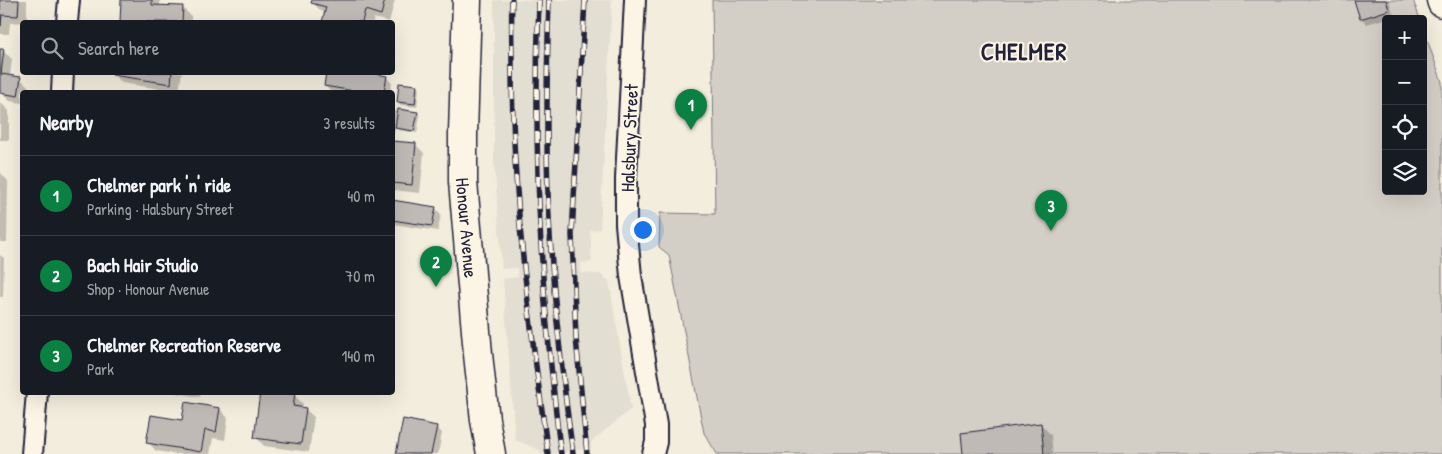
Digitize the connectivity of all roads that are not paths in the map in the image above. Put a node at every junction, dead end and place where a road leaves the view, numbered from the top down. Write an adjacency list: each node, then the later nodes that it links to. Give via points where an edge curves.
1 (69, 0): 4 (street)
2 (467, 0): 9 (main road, Honour Avenue, via 463,182 477,344)
3 (635, 0): 10 (street, Halsbury Street, via 626,224 631,276 656,424)
4 (67, 20)
5 (63, 75): 6 (street)
6 (62, 90)
7 (37, 395): 8 (street)
8 (32, 454)
9 (491, 454)
10 (653, 454)

